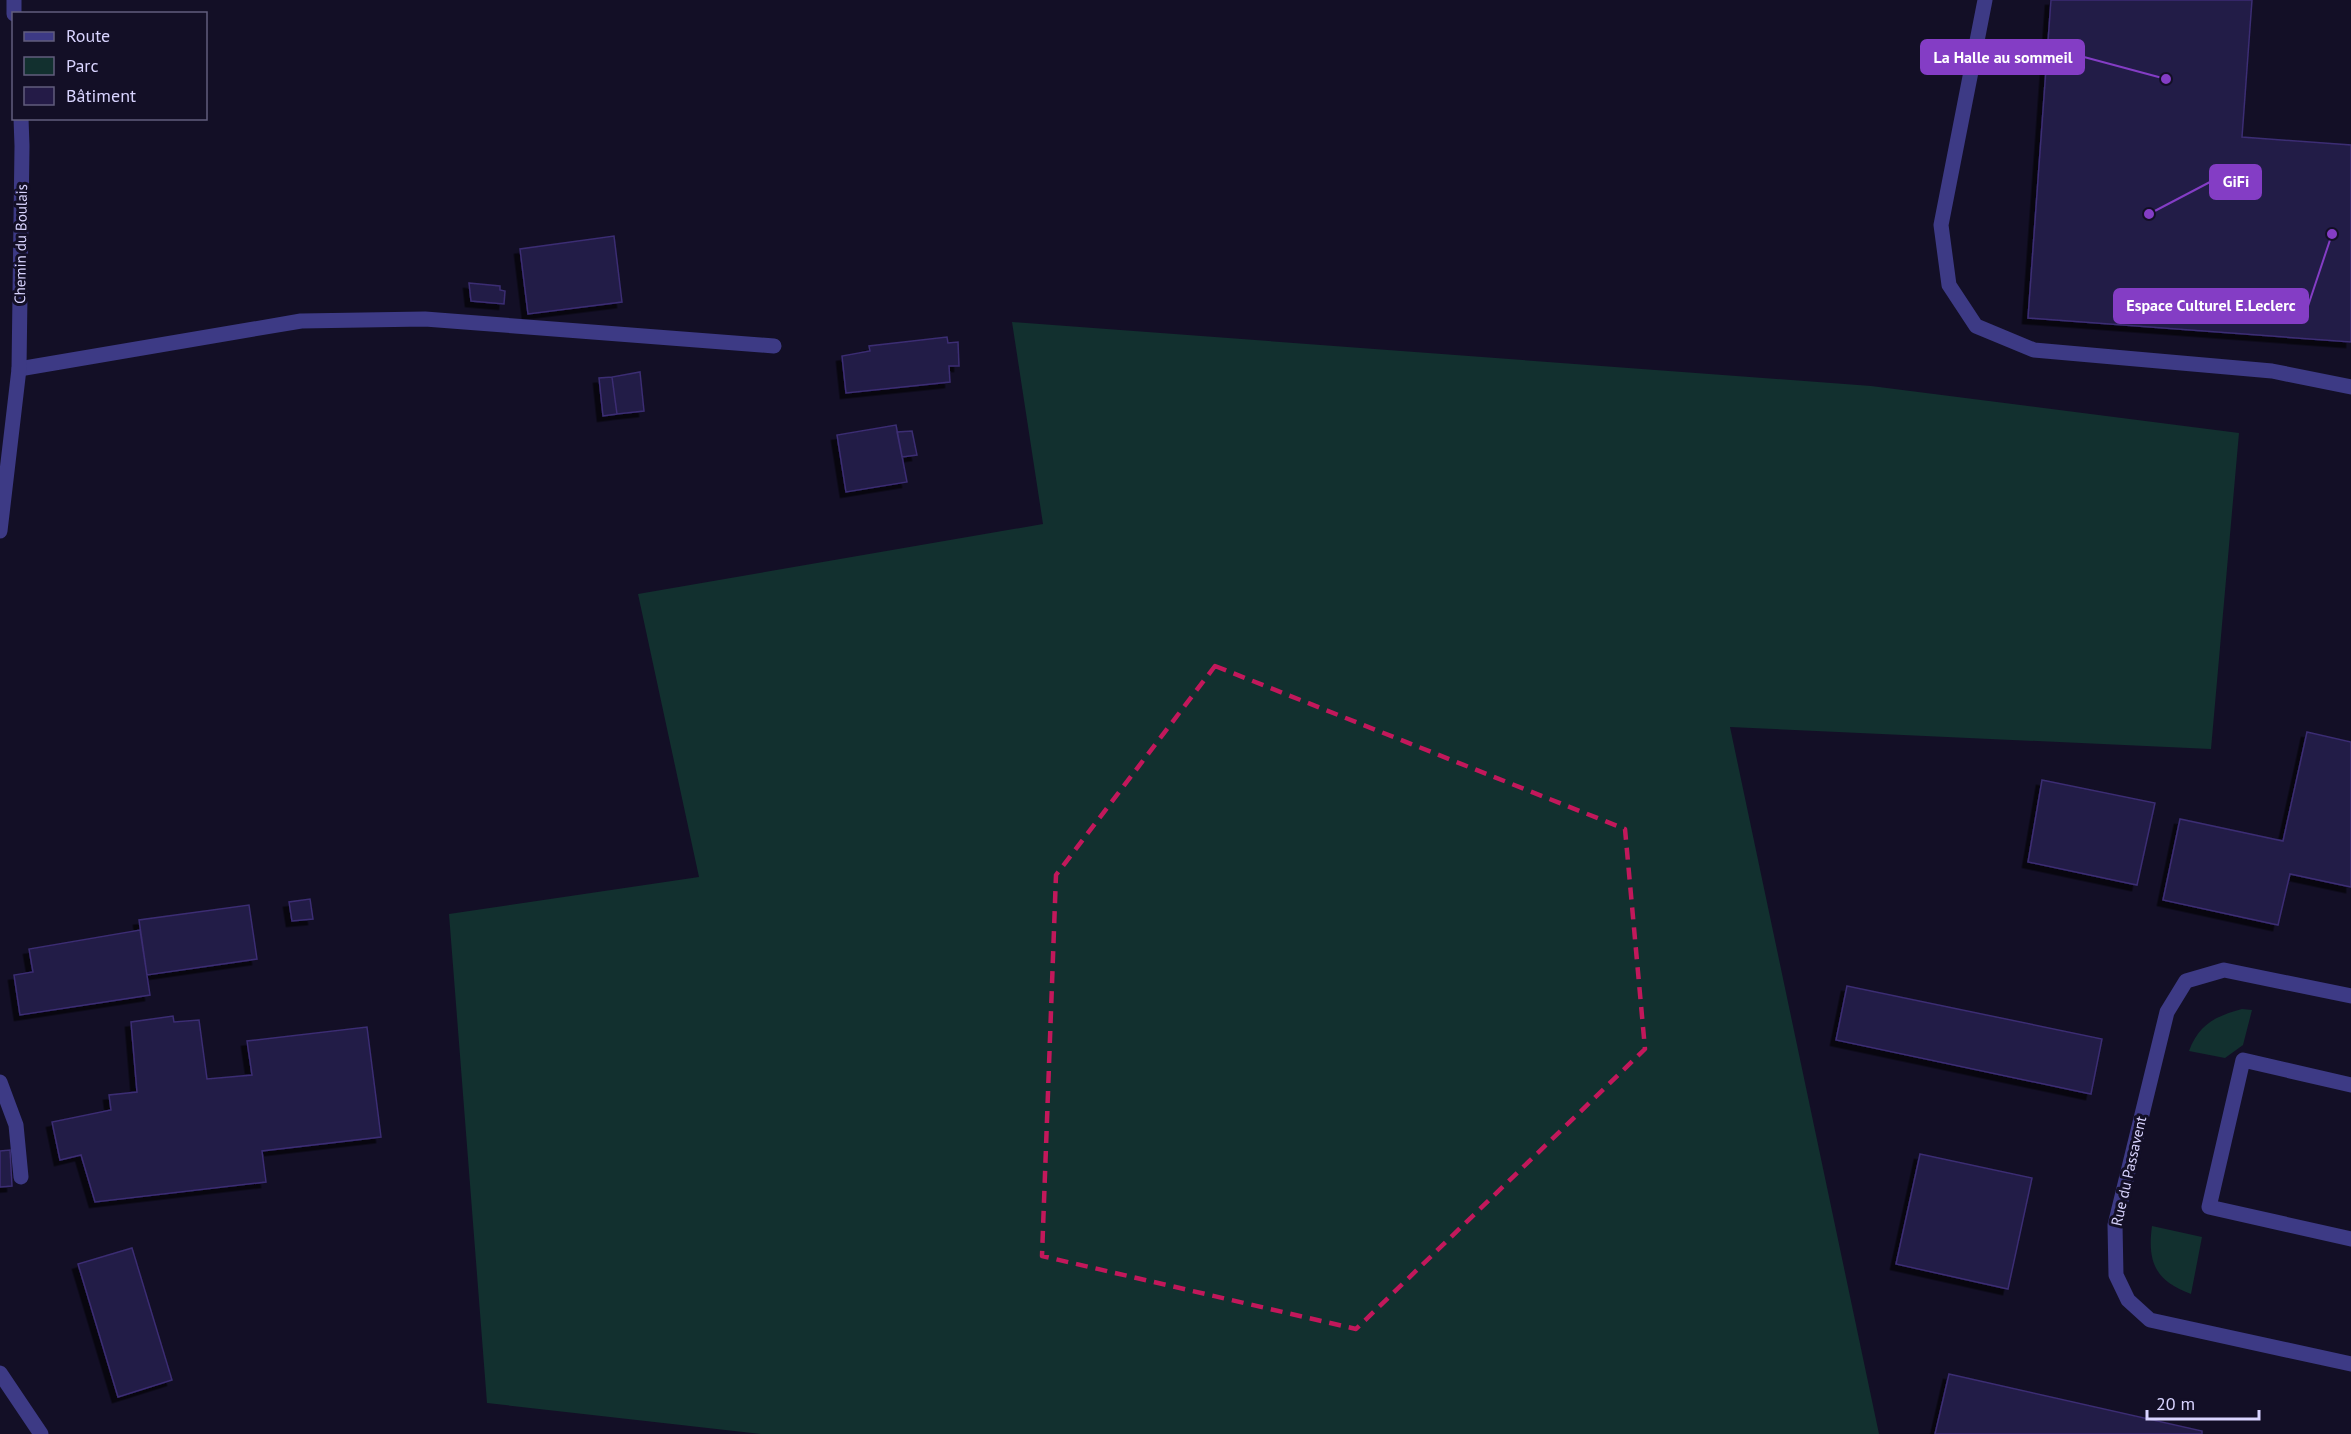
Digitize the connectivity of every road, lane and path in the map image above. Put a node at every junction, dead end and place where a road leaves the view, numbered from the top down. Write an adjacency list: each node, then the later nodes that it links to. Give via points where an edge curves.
1 (1985, 0): 5 (street, via 1941,225 1949,285 1976,326 2034,350 2272,371)
2 (21, 120): 4 (street, Chemin du Boulais)
3 (774, 346): 4 (street, via 425,319 301,321)
4 (19, 369): 6 (street, Chemin du Boulais)
5 (2351, 387)
6 (0, 531)
7 (2351, 996): 12 (street, Rue du Passavent, via 2224,970 2186,981 2167,1012 2115,1226 2116,1275 2128,1300 2150,1320)
8 (0, 1082): 10 (street, via 16,1125)
9 (2351, 1085): 11 (street, via 2243,1060 2209,1207)
10 (21, 1177)
11 (2351, 1239)
12 (2351, 1364)
13 (0, 1373): 14 (street)
14 (41, 1434)

